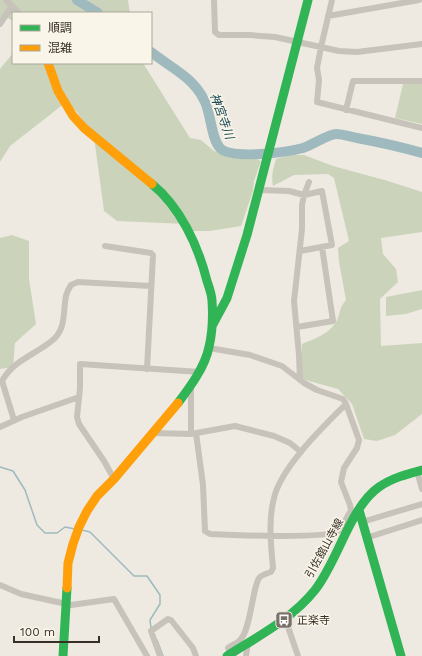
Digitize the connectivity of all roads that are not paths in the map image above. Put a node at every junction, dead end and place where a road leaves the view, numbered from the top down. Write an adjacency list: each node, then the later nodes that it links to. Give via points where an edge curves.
1 (6, 0): 6 (street)
2 (214, 0): 10 (street, via 215,32 219,35 256,35)
3 (308, 0): 10 (street)
4 (332, 0): 8 (street)
5 (418, 0): 8 (street)
6 (12, 6): 7 (street); 9 (street)
7 (19, 12)
8 (328, 16): 12 (street)
9 (0, 24)
10 (297, 42): 12 (street); 18 (street)
11 (422, 44): 12 (street, via 358,52)
12 (321, 47): 15 (street, via 317,68 317,102)
13 (48, 64): 25 (street, via 58,91 73,116 87,131 158,189 192,236 212,300)
14 (422, 81): 15 (street, via 353,81)
15 (346, 110): 16 (street)
16 (422, 128)
17 (309, 182): 19 (street)
18 (259, 190): 19 (street, via 289,191); 25 (street, via 227,298)
19 (304, 195): 21 (street, via 322,192 332,245); 22 (street)
20 (105, 246): 23 (street, via 151,253)
21 (322, 247): 22 (street); 24 (street, via 332,321)
22 (300, 251): 24 (street, via 294,301)
23 (151, 286): 27 (street); 33 (street, via 78,282 71,285 66,295 62,327 54,339 13,367 2,381)
24 (297, 327): 29 (street)
25 (211, 328): 26 (street)
26 (209, 348): 28 (street); 29 (street, via 250,355 282,366)
27 (147, 369): 28 (street); 31 (street, via 80,364)
28 (200, 372): 30 (street)
29 (300, 380): 32 (street, via 343,399)
30 (191, 388): 35 (street); 36 (street)
31 (78, 397): 33 (street); 39 (street, via 76,417 79,424)
32 (346, 404): 37 (street); 42 (street, via 359,440 357,448 344,468 341,482)
33 (14, 420): 34 (street)
34 (0, 427)
35 (152, 433): 36 (street); 39 (street)
36 (194, 434): 37 (street, via 235,426 274,436 290,443); 44 (street, via 203,485 205,531 210,534)
37 (301, 452): 44 (street, via 279,484 274,496)
38 (420, 470): 40 (street); 42 (street, 引佐舘山寺線, via 388,482 368,497)
39 (114, 479): 47 (street, via 87,511 72,544 68,563)
40 (422, 488)
41 (422, 504): 42 (street)
42 (357, 515): 44 (street, via 347,515 338,531 331,534); 45 (street); 48 (street, 引佐舘山寺線, via 322,580)
43 (422, 520): 45 (street)
44 (270, 535): 50 (street, via 273,568 257,581 252,608 243,634 241,639 228,648)
45 (366, 538): 57 (street)
46 (0, 586): 47 (street, via 21,594)
47 (66, 604): 51 (street); 52 (street, via 114,599)
48 (285, 618): 49 (street, 引佐舘山寺線); 56 (street)
49 (248, 642): 50 (street, 引佐舘山寺線); 55 (street)
50 (229, 655)
51 (63, 656)
52 (147, 656)
53 (160, 656): 54 (street, via 151,631 168,619 193,648)
54 (196, 656)
55 (246, 656)
56 (298, 656)
57 (401, 656)

